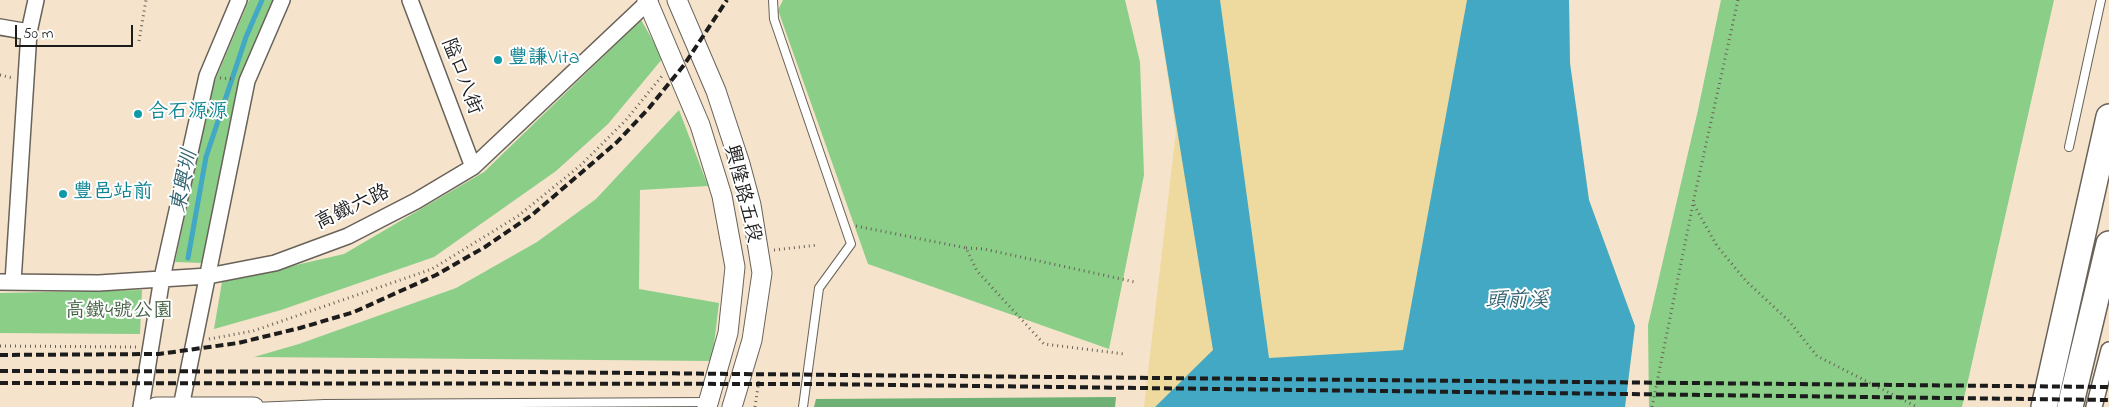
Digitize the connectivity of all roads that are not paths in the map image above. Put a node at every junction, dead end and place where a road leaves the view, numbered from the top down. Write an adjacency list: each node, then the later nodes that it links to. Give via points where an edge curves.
1 (36, 0): 10 (street)
2 (239, 0): 16 (street, via 207,76)
3 (282, 0): 15 (street, via 248,81)
4 (410, 0): 13 (street, 隘口八街)
5 (648, 0): 13 (street, 高鐵六路); 19 (street, 興隆路五段, via 700,125 722,196 735,267 728,333)
6 (677, 0): 25 (street, 興隆路五段, via 716,91 740,164 751,205 762,273 752,340)
7 (773, 0): 26 (lane, via 774,19 851,244 819,288)
8 (2101, 0): 12 (lane)
9 (0, 27): 10 (street)
10 (29, 32): 17 (street)
11 (2109, 117): 27 (highway)
12 (2068, 147)
13 (473, 168): 15 (street, 高鐵六路, via 348,236 275,263)
14 (2109, 244): 28 (highway)
15 (208, 276): 16 (street, 高鐵六路); 23 (street)
16 (162, 278): 17 (street, 高鐵六路, via 99,283); 21 (street)
17 (6, 282)
18 (2109, 350): 29 (street)
19 (708, 405): 20 (lane)
20 (327, 406): 24 (lane)
21 (141, 407)
22 (156, 407): 23 (street)
23 (181, 407): 24 (street)
24 (254, 407)
25 (732, 407)
26 (803, 407)
27 (2044, 407)
28 (2070, 407)
29 (2094, 407)

